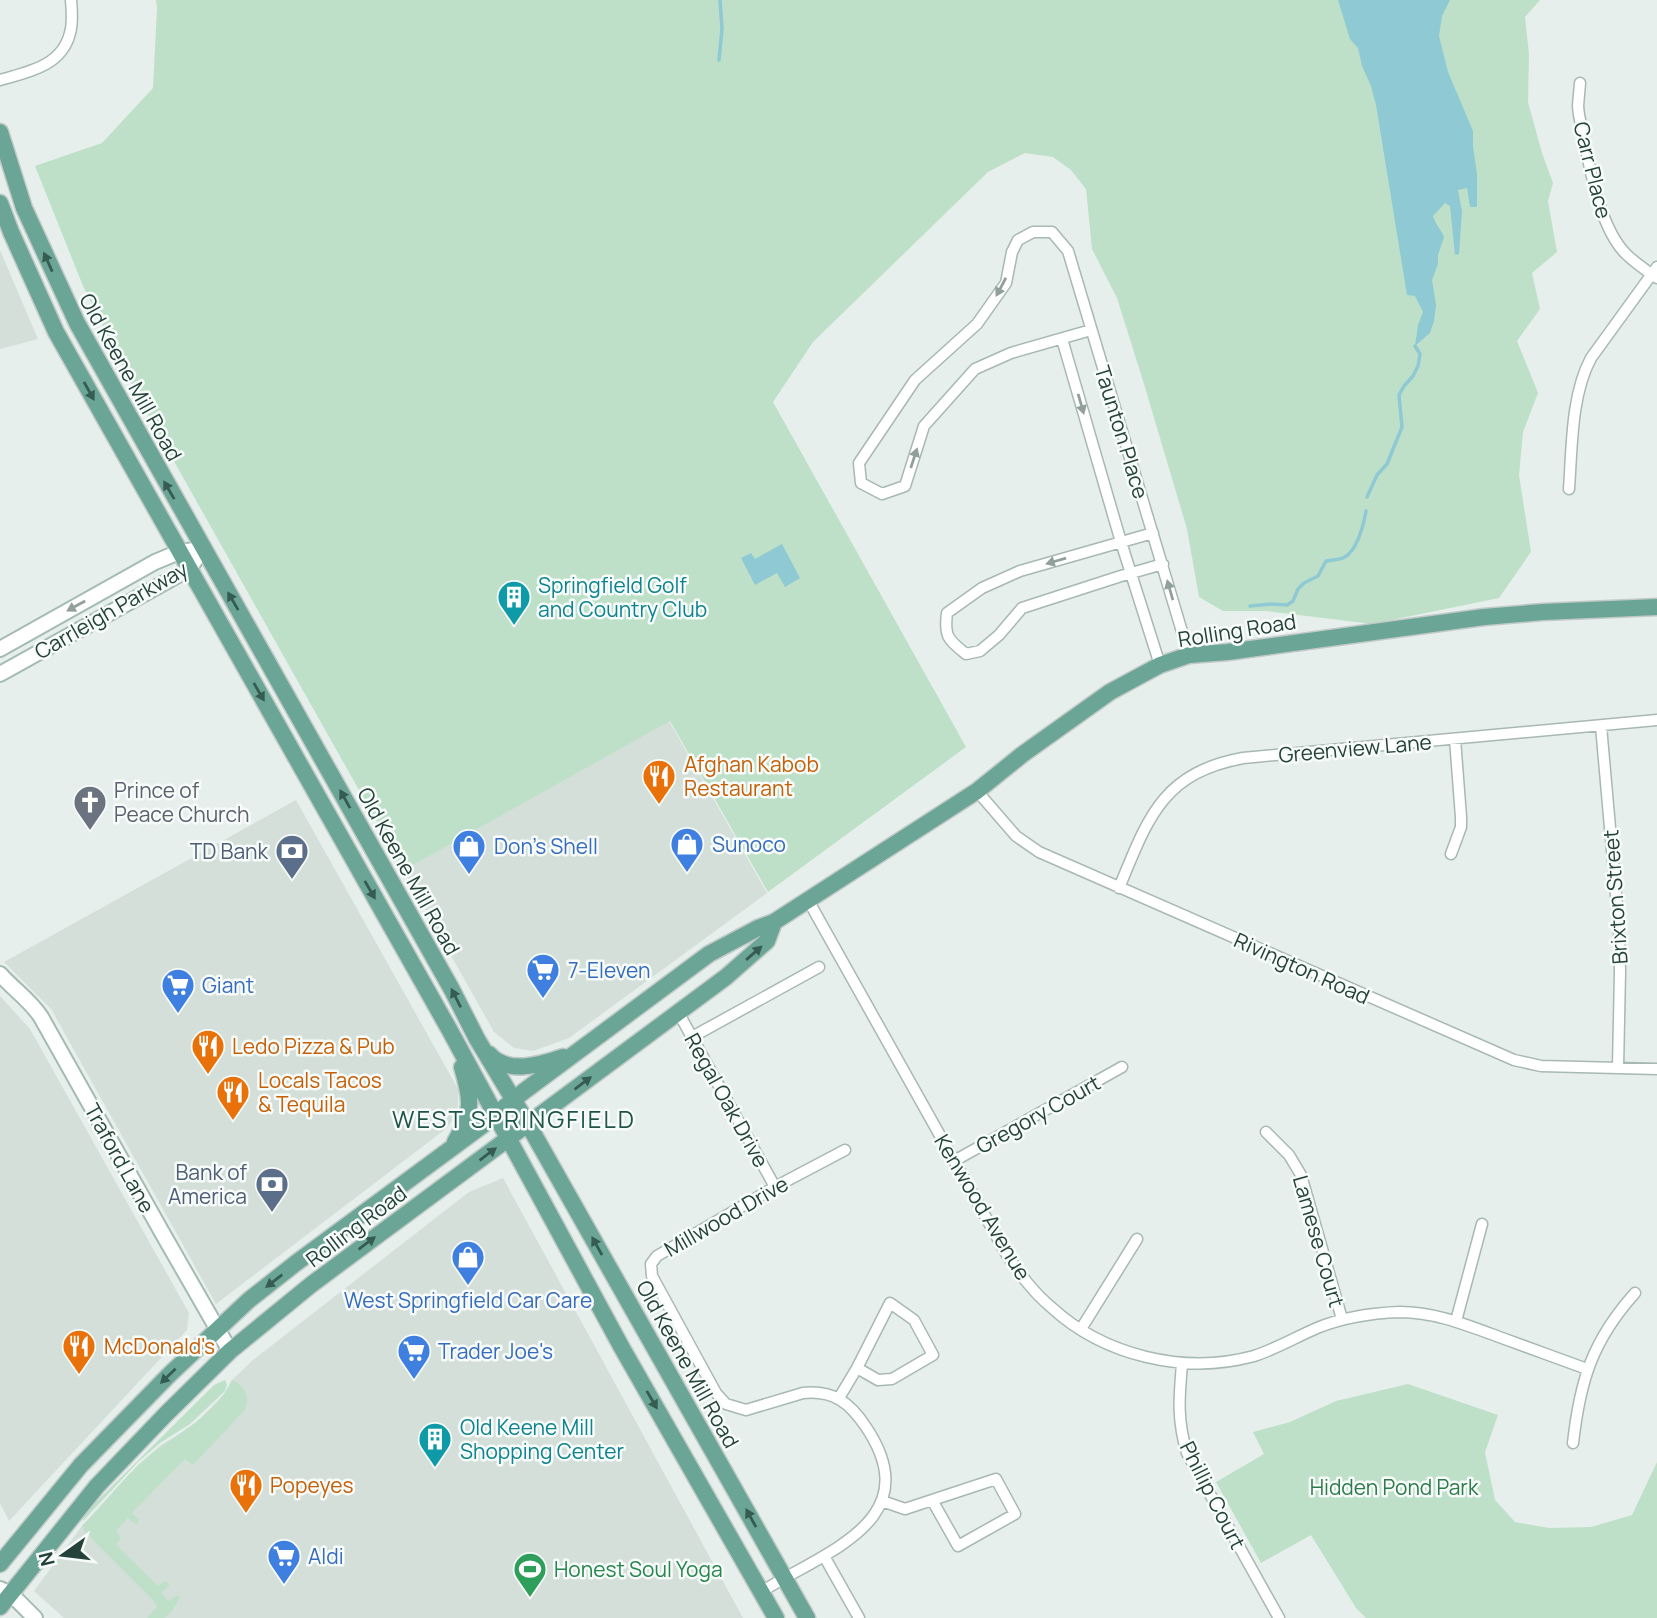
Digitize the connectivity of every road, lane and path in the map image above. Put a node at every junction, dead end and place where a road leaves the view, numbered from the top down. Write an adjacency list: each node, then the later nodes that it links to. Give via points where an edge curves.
1 (71, 0): 2 (street, via 72,23 61,52 35,70)
2 (0, 80)
3 (1580, 83): 6 (street, Carr Place, via 1579,116 1603,217 1626,254)
4 (0, 132): 12 (main road, Old Keene Mill Road, one-way to 4, via 77,323 24,208)
5 (0, 203): 13 (main road, Old Keene Mill Road, one-way to 13, via 57,332)
6 (1655, 273): 9 (street, via 1585,369 1577,398)
7 (1091, 330): 8 (street); 8 (street, Taunton Place, one-way to 8, via 1068,251 1052,232 1033,232 1018,240 1006,283 977,324 915,380 859,464 861,483 883,494 905,486 924,426 975,369); 10 (street, Taunton Place)
8 (1062, 339): 11 (street, Taunton Place, one-way to 11)
9 (1569, 489)
10 (1153, 533): 11 (street); 14 (street, Taunton Place)
11 (1121, 542): 16 (street, Taunton Place); 16 (street, one-way to 16, via 1020,571 982,587 947,613 945,627 951,642 966,654 980,652 1022,608)
12 (203, 549): 13 (street, Carrleigh Parkway); 15 (street, Carrleigh Parkway); 34 (main road, Old Keene Mill Road, one-way to 12)
13 (179, 552): 15 (main road, Old Keene Mill Road); 18 (street, Carrleigh Parkway, one-way to 18)
14 (1163, 564): 16 (street); 19 (street, Taunton Place, one-way to 14)
15 (189, 569): 21 (street, Carrleigh Parkway); 35 (main road, Old Keene Mill Road, one-way to 35)
16 (1131, 573): 20 (street, Taunton Place)
17 (1657, 607): 19 (main road, Rolling Road, via 1484,617)
18 (0, 649)
19 (1189, 655): 20 (main road, Rolling Road)
20 (1160, 665): 25 (main road, Rolling Road, via 1110,692)
21 (0, 674)
22 (1657, 720): 23 (street, Greenview Lane)
23 (1601, 726): 24 (street, Greenview Lane); 38 (street, Brixton Street, via 1619,929)
24 (1455, 738): 26 (street, via 1461,827); 27 (street, Greenview Lane, via 1243,758 1203,769 1177,785 1157,808)
25 (977, 791): 27 (street, Rivington Road, via 1007,828 1028,845); 28 (main road, Rolling Road)
26 (1451, 854)
27 (1119, 888): 38 (street, Rivington Road, via 1514,1060 1541,1066)
28 (808, 900): 29 (main road, Rolling Road); 47 (street, Kenwood Avenue)
29 (774, 922): 32 (main road, Rolling Road, one-way to 29, via 767,942); 36 (main road, Rolling Road, via 709,954)
30 (819, 967): 33 (street)
31 (0, 974): 54 (street, Traford Lane, via 41,1017)
32 (678, 1012): 33 (street, Regal Oak Drive); 42 (main road, Rolling Road, one-way to 32)
33 (692, 1037): 48 (street, Regal Oak Drive)
34 (477, 1039): 36 (main road, via 496,1062 505,1065 535,1066); 40 (main road, Old Keene Mill Road)
35 (455, 1041): 41 (main road, Old Keene Mill Road); 45 (main road, via 469,1108)
36 (578, 1052): 40 (main road, Rolling Road)
37 (1122, 1067): 47 (street, Gregory Court)
38 (1618, 1068): 39 (street, Rivington Road)
39 (1657, 1069)
40 (513, 1100): 41 (main road, Rolling Road); 42 (main road, Old Keene Mill Road)
41 (495, 1115): 44 (main road, Old Keene Mill Road); 45 (main road, Rolling Road)
42 (528, 1124): 44 (main road, Rolling Road); 66 (main road, Old Keene Mill Road, one-way to 42)
43 (1266, 1132): 52 (street, Lamese Court, via 1301,1175)
44 (509, 1138): 56 (main road, Rolling Road, one-way to 44); 68 (main road, Old Keene Mill Road, one-way to 68)
45 (450, 1150): 54 (main road, Rolling Road, one-way to 54, via 296,1263)
46 (845, 1150): 48 (street, Millwood Drive)
47 (954, 1161): 55 (street, Kenwood Avenue, via 1021,1276 1053,1310)
48 (775, 1187): 60 (street, Millwood Drive, via 657,1256 651,1265 652,1276 726,1404 746,1410 811,1392)
49 (1482, 1224): 53 (street)
50 (1137, 1239): 55 (street)
51 (1635, 1293): 59 (street, via 1620,1309)
52 (1342, 1319): 53 (street, Kenwood Avenue, via 1402,1312); 57 (street, Kenwood Avenue, via 1253,1356)
53 (1456, 1321): 59 (street, Kenwood Avenue)
54 (217, 1329): 56 (street, Traford Lane); 65 (main road, Rolling Road, one-way to 65, via 81,1465)
55 (1081, 1329): 57 (street, Kenwood Avenue, via 1127,1351)
56 (230, 1351): 67 (main road, Rolling Road, via 97,1486)
57 (1182, 1364): 74 (street, Phillip Court, via 1179,1416 1187,1453)
58 (857, 1368): 58 (street, via 890,1303 914,1321 933,1355 892,1379 878,1380); 60 (street)
59 (1587, 1369): 61 (street)
60 (839, 1398): 63 (street, via 870,1432 883,1459 887,1479)
61 (1573, 1444)
62 (932, 1500): 62 (street, via 996,1479 1015,1514 958,1546); 63 (street, via 905,1509)
63 (882, 1501): 64 (street, via 863,1528)
64 (824, 1556): 66 (street); 73 (street)
65 (0, 1564)
66 (784, 1577): 68 (street); 72 (main road, Old Keene Mill Road)
67 (5, 1591): 69 (main road, Rolling Road); 70 (street)
68 (761, 1592): 71 (main road, Old Keene Mill Road)
69 (0, 1607)
70 (35, 1618)
71 (776, 1618)
72 (807, 1618)
73 (859, 1618)
74 (1279, 1618)

